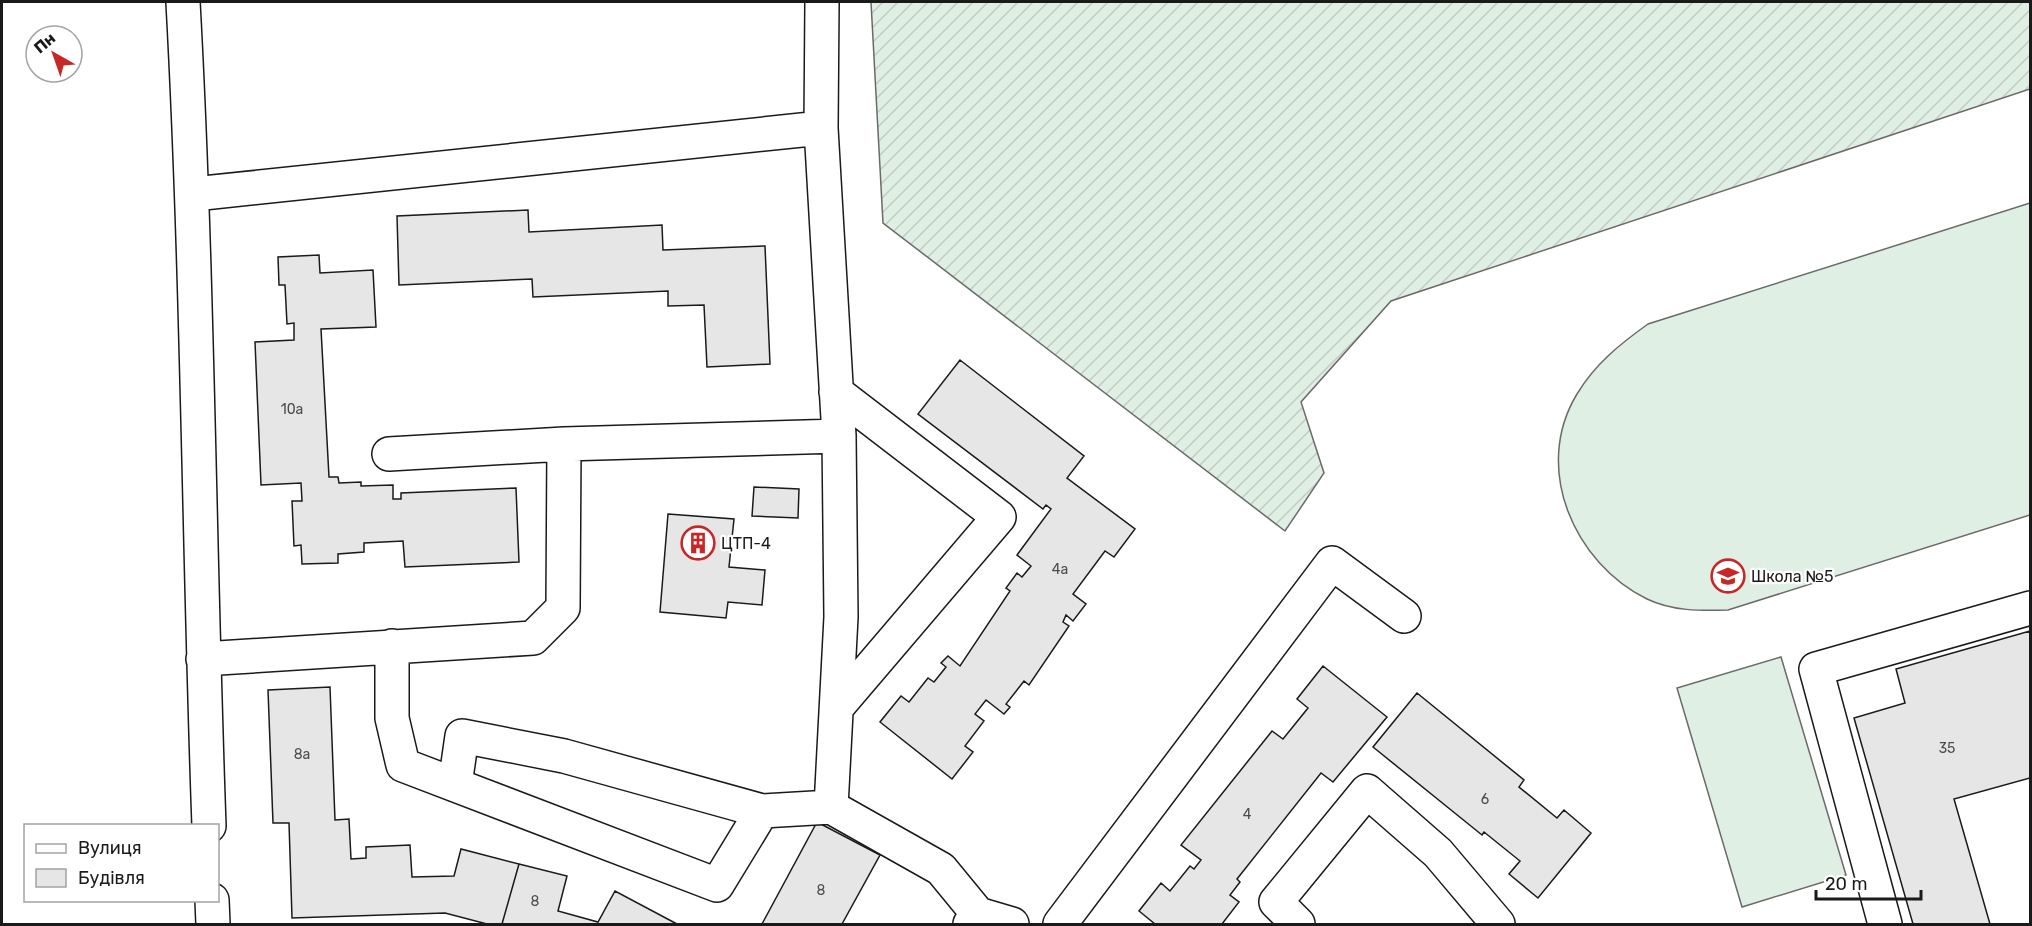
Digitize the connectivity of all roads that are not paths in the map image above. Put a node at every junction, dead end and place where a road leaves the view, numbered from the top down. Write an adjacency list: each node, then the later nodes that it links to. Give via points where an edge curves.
1 (183, 2): 4 (street)
2 (822, 2): 3 (street)
3 (821, 128): 4 (street); 5 (street)
4 (194, 194): 12 (street)
5 (836, 392): 6 (street); 13 (street, via 999,517)
6 (839, 436): 7 (street); 13 (street, via 841,617)
7 (564, 444): 8 (street); 11 (street, via 563,609 533,638)
8 (389, 454)
9 (2031, 608): 25 (street, via 1816,669)
10 (1404, 616): 22 (street, via 1332,562)
11 (392, 646): 12 (street); 14 (street, via 392,718 403,765)
12 (203, 659): 17 (street)
13 (837, 707): 15 (street)
14 (454, 784): 16 (street, via 462,736 564,756); 16 (street, via 717,885)
15 (831, 807): 16 (street); 19 (street, via 941,869)
16 (762, 811)
17 (209, 824)
18 (212, 902): 20 (street)
19 (974, 919): 21 (street)
20 (213, 924)
21 (1012, 924)
22 (1060, 924)
23 (1298, 924): 24 (street, via 1276,902 1367,791 1438,853)
24 (1498, 924)
25 (1885, 924)

